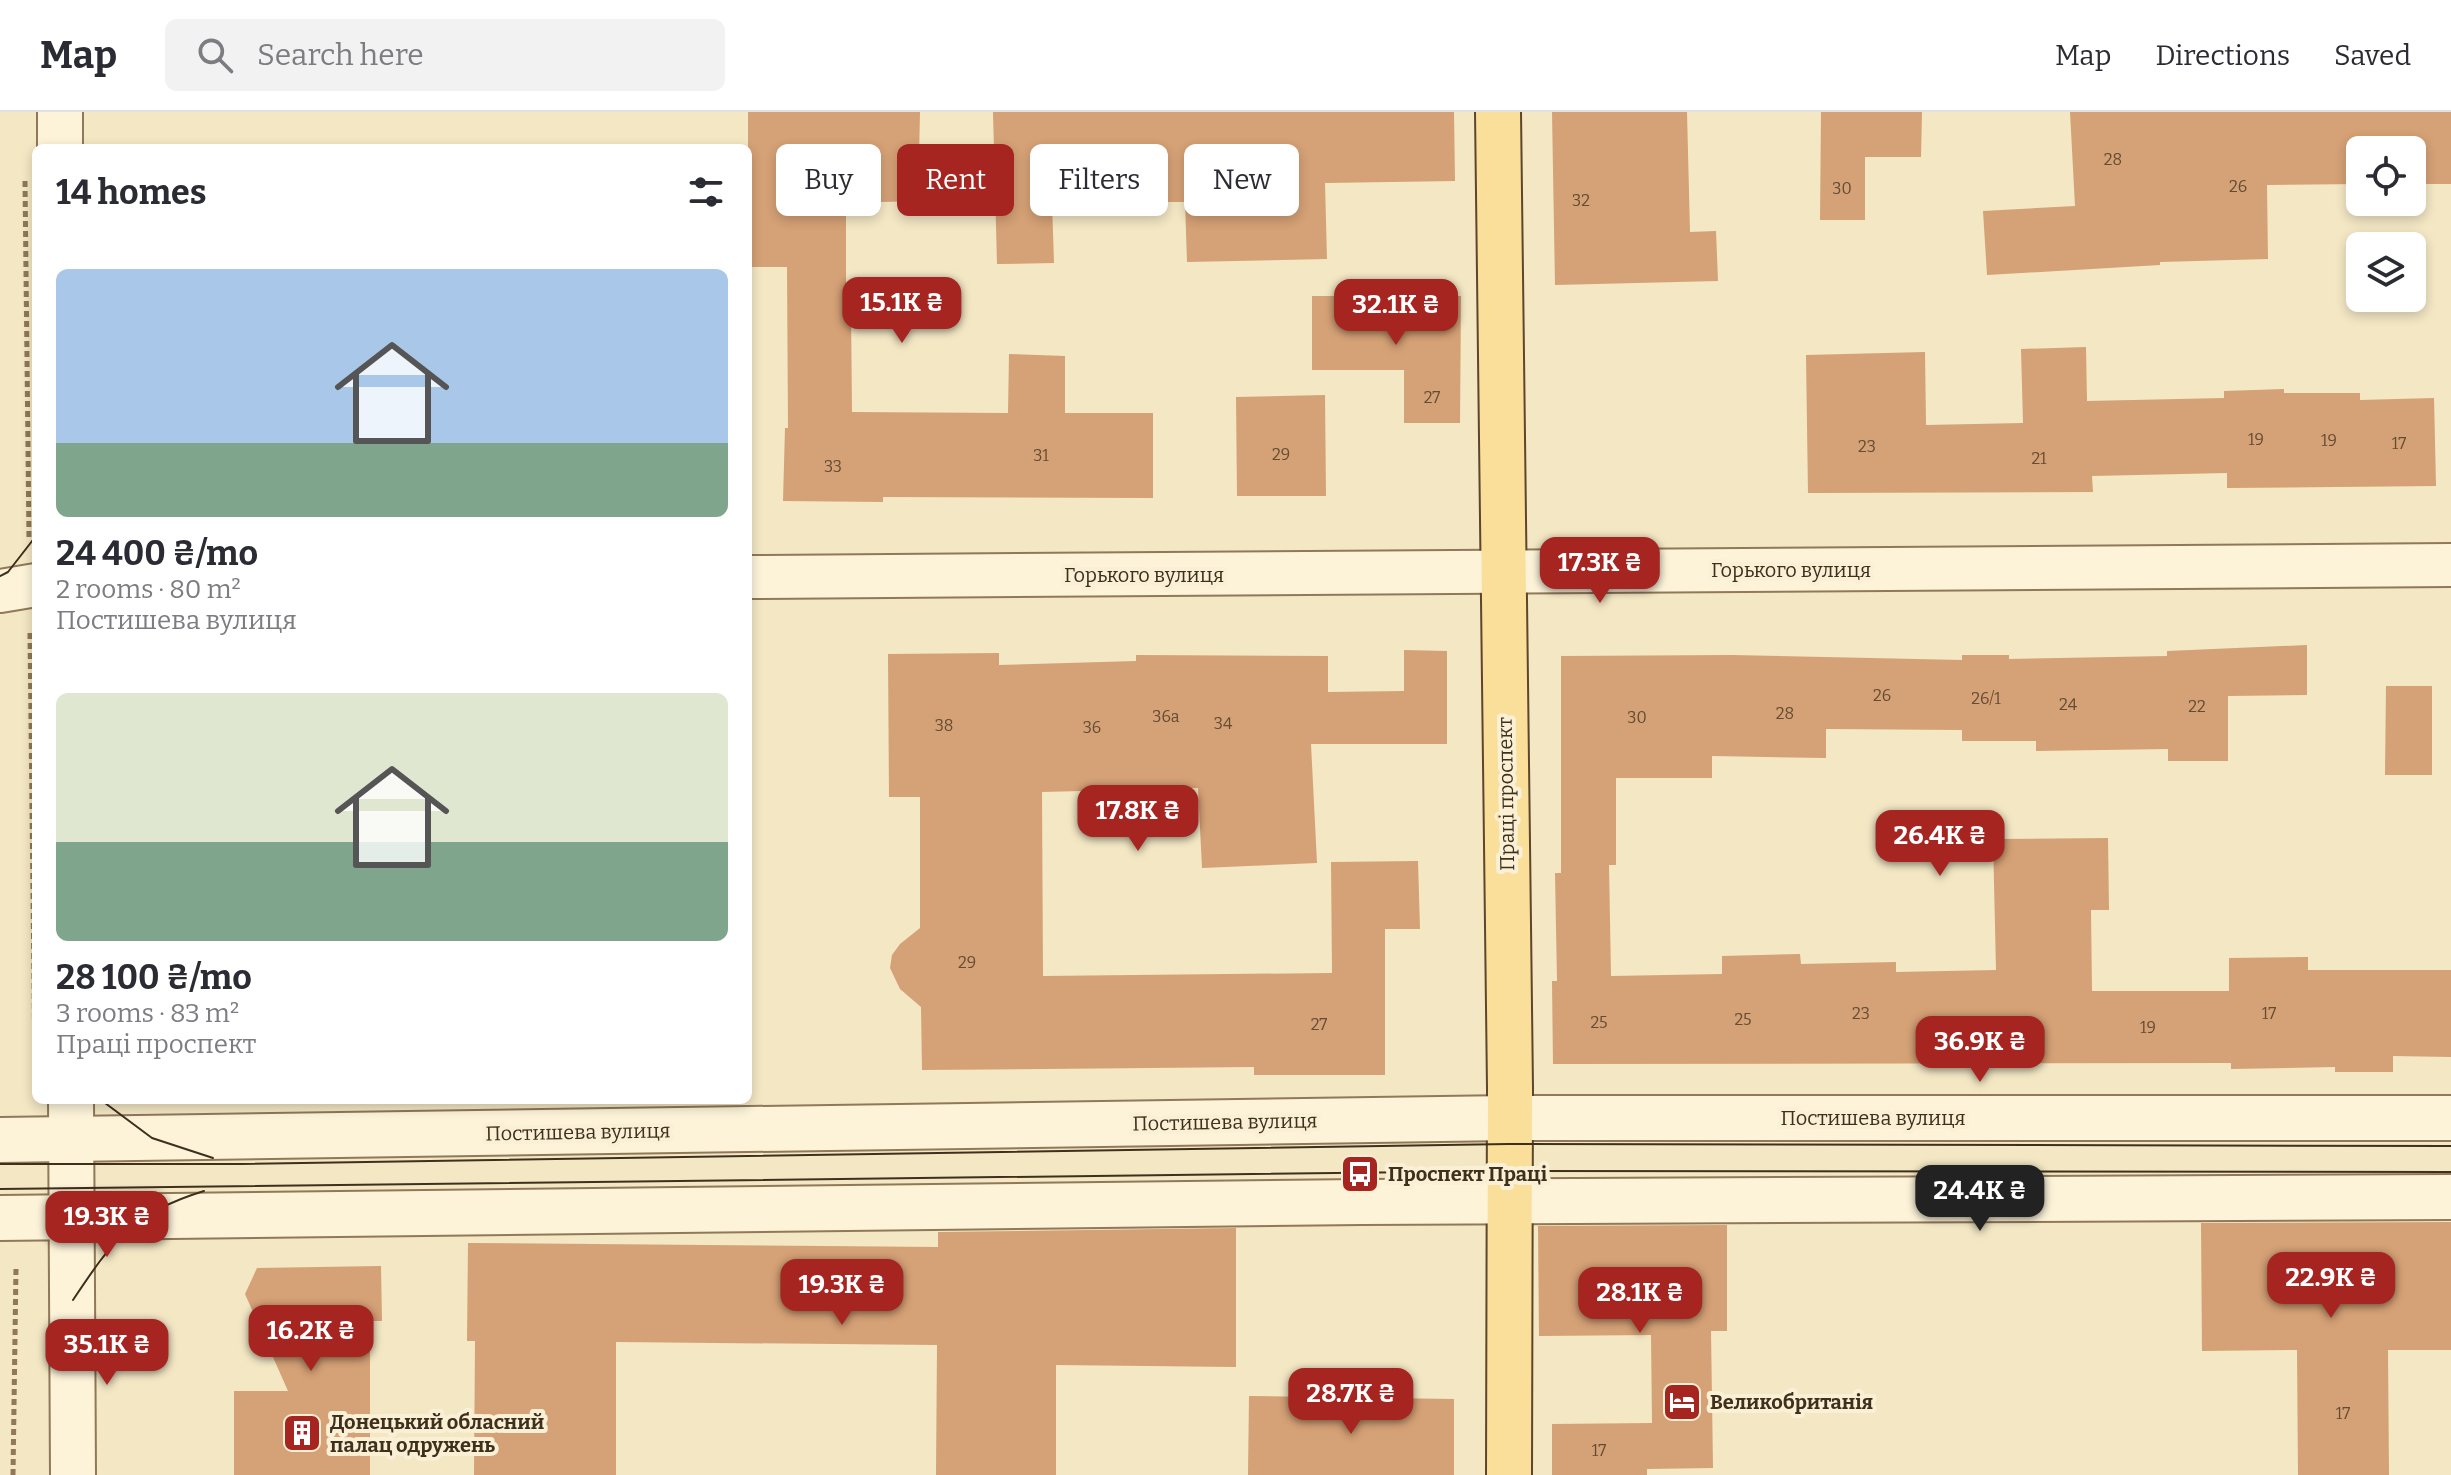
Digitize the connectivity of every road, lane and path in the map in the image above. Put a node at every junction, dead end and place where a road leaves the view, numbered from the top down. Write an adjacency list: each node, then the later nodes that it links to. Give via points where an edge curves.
1 (60, 112): 3 (street)
2 (1498, 112): 6 (main road, Праці проспект)
3 (60, 144)
4 (25, 174): 8 (path)
5 (2451, 565): 6 (street, Горького вулиця)
6 (1503, 573): 7 (street, Горького вулиця); 11 (main road, Праці проспект)
7 (752, 577)
8 (22, 587): 9 (path)
9 (32, 965)
10 (32, 1084): 14 (path, via 17,1107)
11 (1509, 1118): 12 (street, Постишева вулиця); 13 (street, Постишева вулиця); 16 (main road, Праці проспект)
12 (2451, 1118)
13 (72, 1119): 14 (street, Постишева вулиця); 17 (street)
14 (8, 1140)
15 (2451, 1197): 16 (street)
16 (1508, 1201): 17 (street); 21 (main road, Праці проспект)
17 (73, 1202): 18 (street); 20 (street)
18 (8, 1218): 19 (path)
19 (13, 1475)
20 (73, 1475)
21 (1509, 1475)

